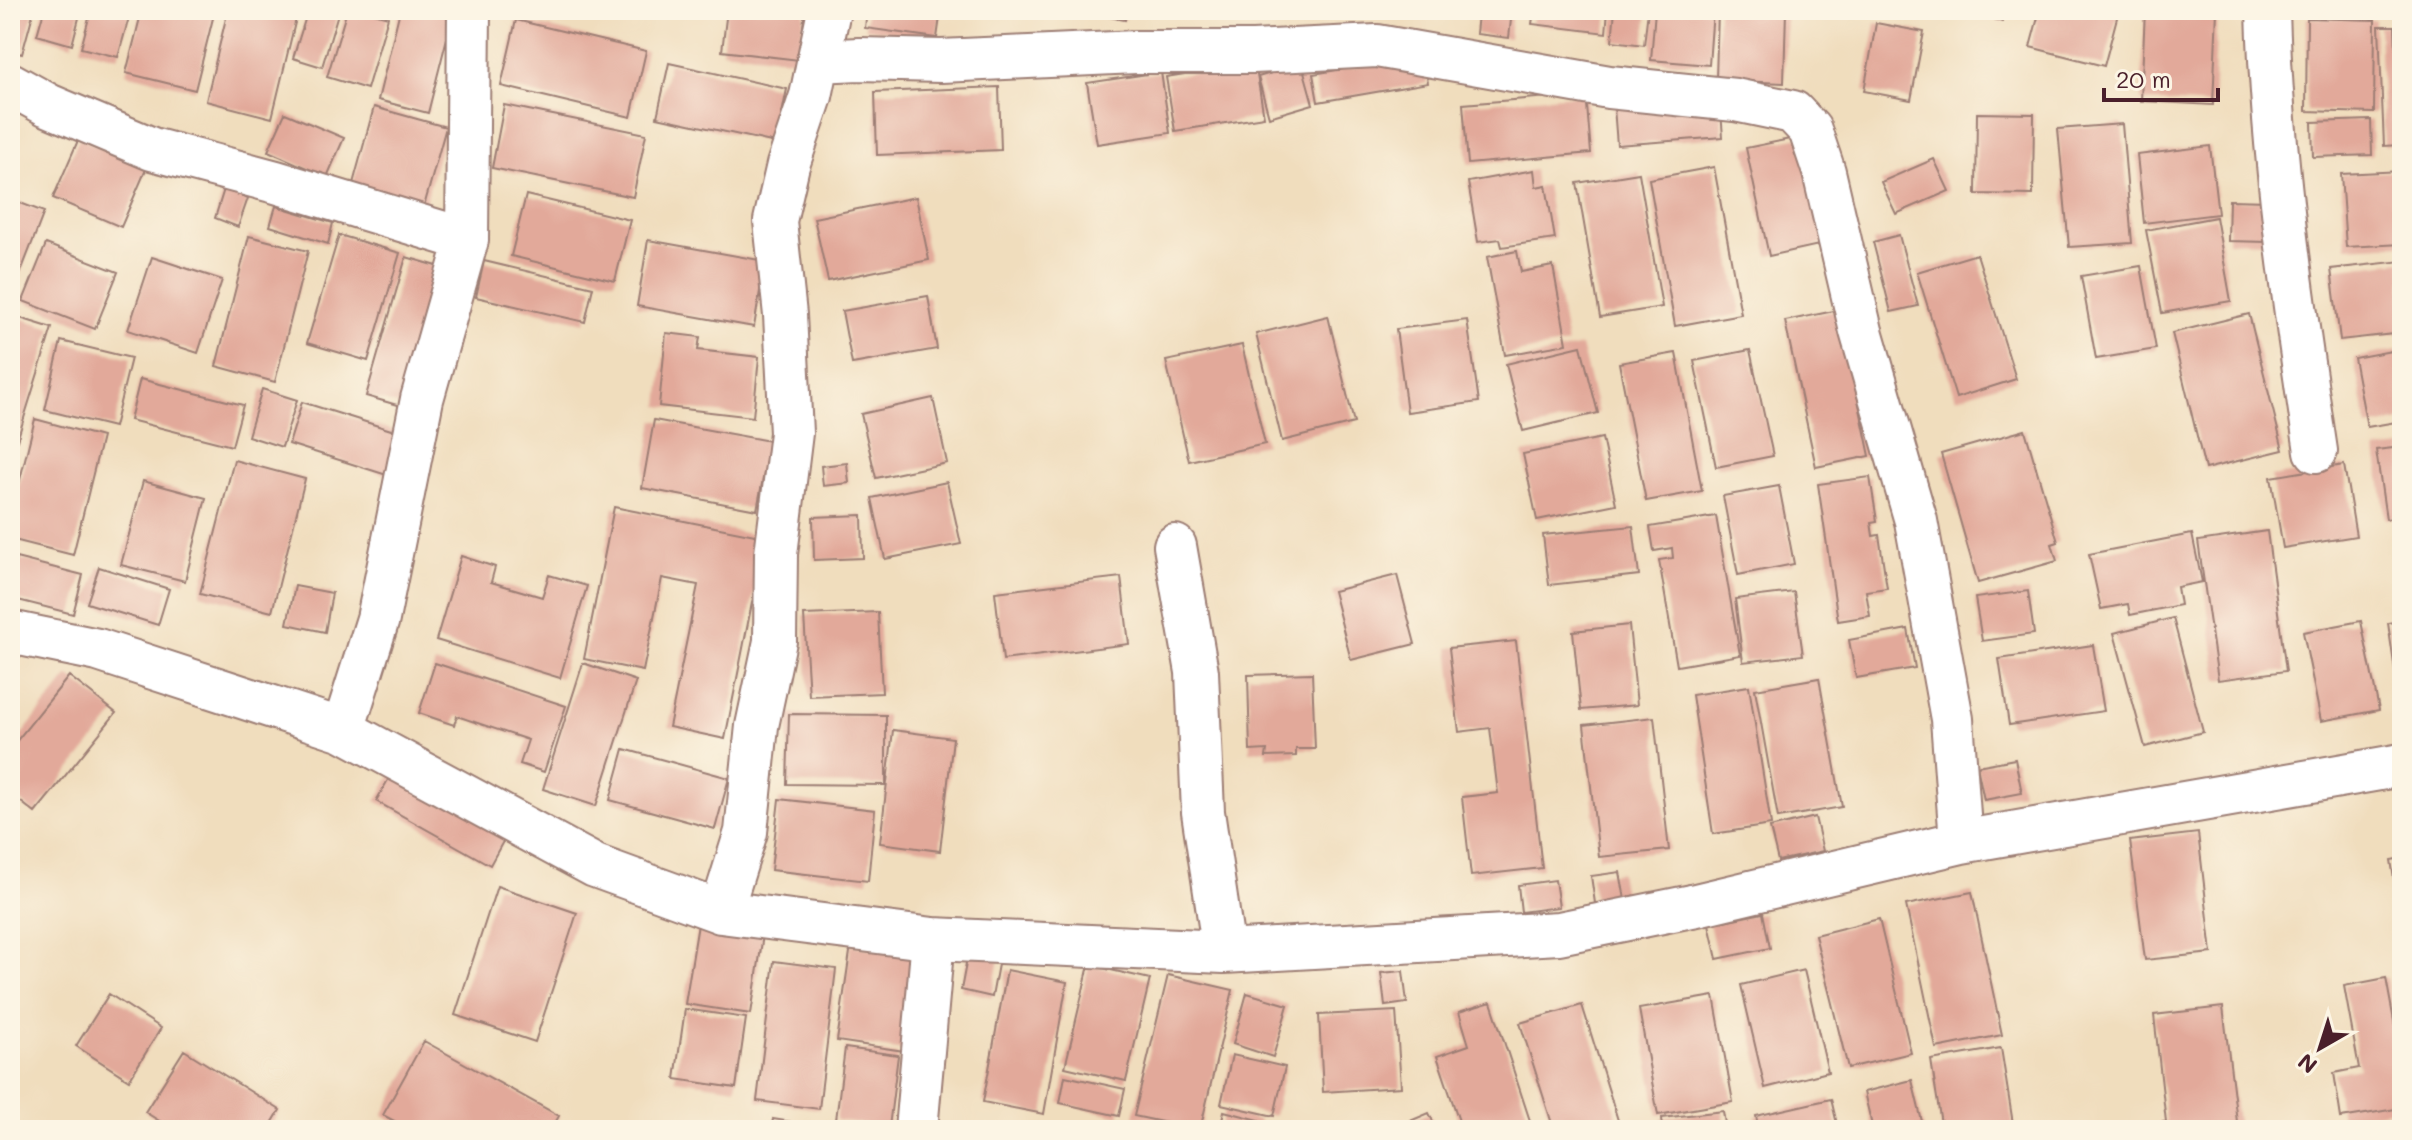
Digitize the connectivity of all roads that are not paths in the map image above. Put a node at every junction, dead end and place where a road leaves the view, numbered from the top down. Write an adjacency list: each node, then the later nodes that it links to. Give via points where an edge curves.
1 (469, 10): 6 (street)
2 (829, 10): 4 (street)
3 (2268, 10): 7 (street, via 2275,133)
4 (818, 61): 12 (street, via 1377,46 1609,87 1735,100 1793,112 1810,130 1824,172 1861,331 1916,521 1952,719); 13 (street, via 775,221 791,433 776,554 775,641 757,726 746,832)
5 (10, 84): 6 (street, via 152,149)
6 (467, 240): 10 (street, via 422,399 378,619)
7 (2316, 451)
8 (1175, 546): 15 (street, via 1197,672 1203,812)
9 (10, 632): 10 (street, via 98,650)
10 (343, 730): 13 (street, via 595,866)
11 (2402, 765): 12 (street)
12 (1961, 842): 15 (street, via 1559,933)
13 (721, 912): 14 (street)
14 (933, 939): 15 (street); 16 (street)
15 (1224, 952)
16 (916, 1130)

